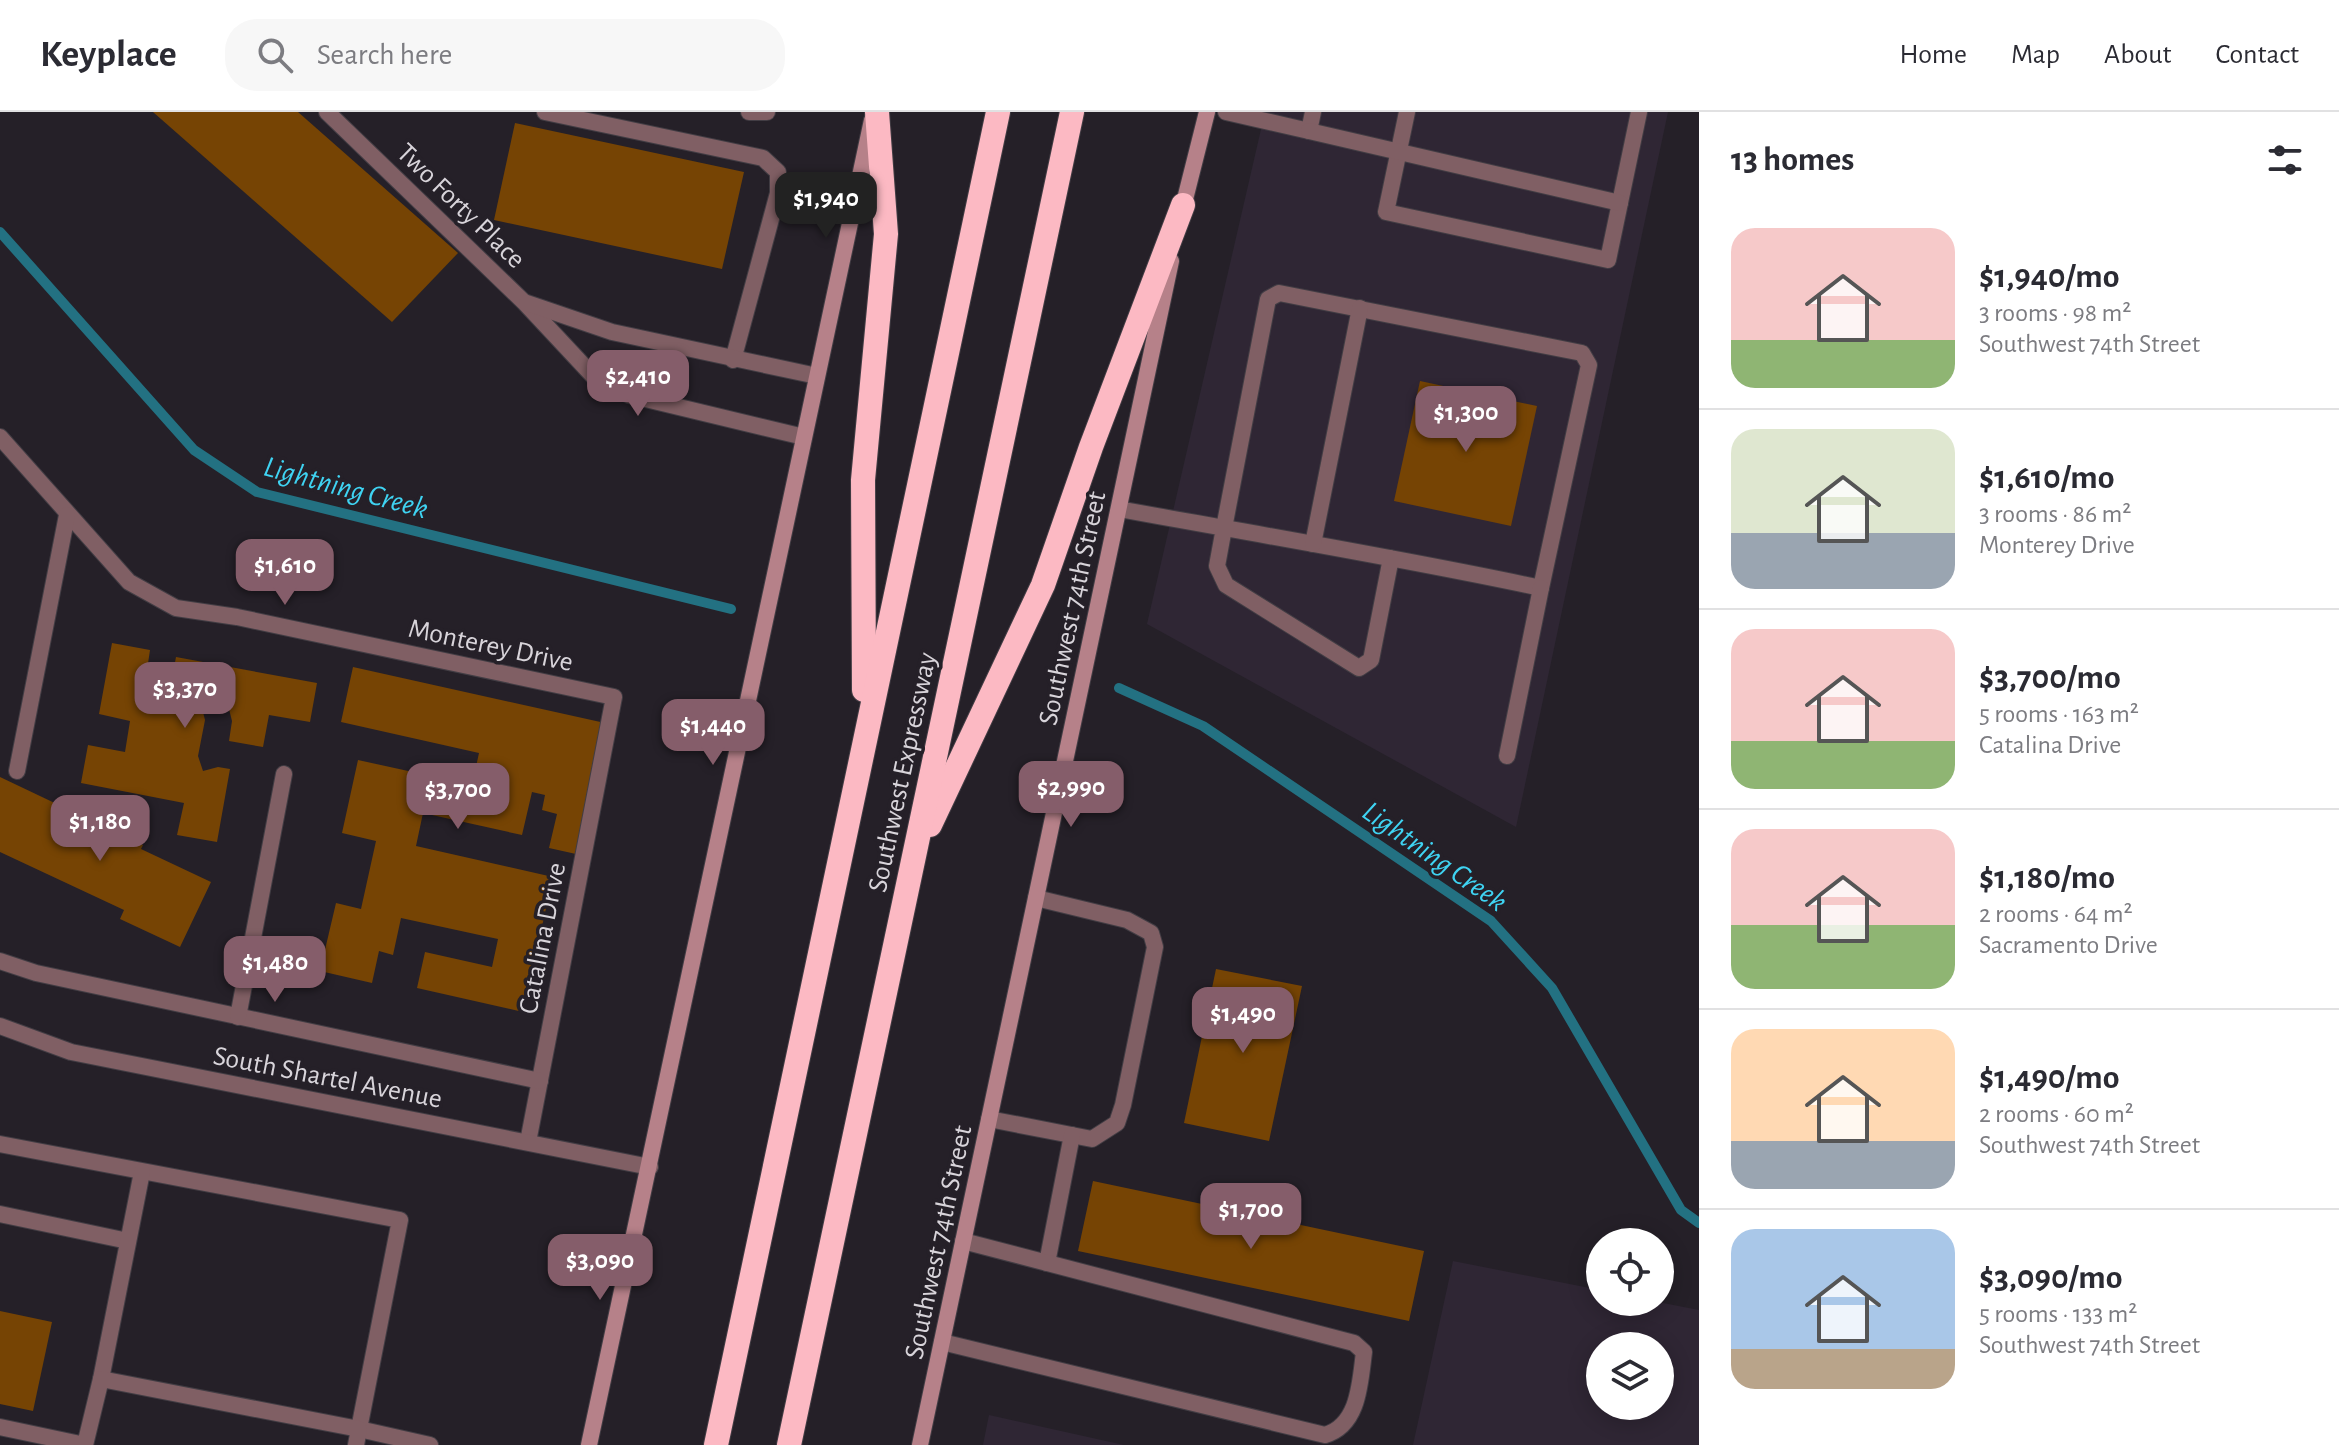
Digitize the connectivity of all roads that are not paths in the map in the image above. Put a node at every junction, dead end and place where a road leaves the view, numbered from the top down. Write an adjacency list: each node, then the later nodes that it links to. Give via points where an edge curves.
1 (545, 112): 19 (street, via 763,158 778,172 778,193)
2 (749, 112): 3 (street)
3 (767, 112)
4 (875, 112): 20 (main road); 30 (highway, via 886,234 863,480)
5 (998, 112): 30 (highway, Southwest Expressway)
6 (1072, 112): 34 (highway, Southwest Expressway)
7 (1207, 112): 16 (main road, Southwest 74th Street)
8 (1226, 112): 13 (street)
9 (1313, 112): 13 (street)
10 (1407, 112): 14 (street)
11 (1639, 112): 15 (street)
12 (331, 113): 17 (street, Two Forty Place)
13 (1309, 131): 14 (street)
14 (1399, 152): 15 (street); 15 (street, via 1386,212 1608,260)
15 (1620, 203)
16 (1183, 205): 23 (main road, Southwest 74th Street); 34 (highway, via 1043,585)
17 (525, 303): 19 (street, Two Forty Place, via 612,332); 22 (street, Two Forty Place, via 596,379 629,395)
18 (1360, 308): 25 (street, via 1279,293 1268,299); 26 (street); 28 (street, via 1582,353 1589,365)
19 (733, 360): 20 (street, Two Forty Place)
20 (817, 376): 22 (main road)
21 (0, 437): 24 (street, Monterey Drive)
22 (804, 437): 44 (main road)
23 (1119, 509): 25 (street); 35 (main road, Southwest 74th Street)
24 (67, 515): 29 (street, Monterey Drive, via 129,582 176,608); 32 (street)
25 (1224, 528): 26 (street); 27 (street, via 1217,566 1226,585 1359,668 1371,660)
26 (1313, 544): 27 (street)
27 (1391, 558): 28 (street)
28 (1541, 588): 31 (street)
29 (614, 697): 39 (street, Catalina Drive)
30 (864, 737): 57 (highway, Southwest Expressway)
31 (1507, 756)
32 (17, 771)
33 (284, 774): 37 (street)
34 (912, 863): 58 (highway, Southwest Expressway)
35 (1036, 898): 40 (main road, Southwest 74th Street); 41 (street, via 1127,920 1151,933 1155,947 1117,1123 1092,1139)
36 (0, 961): 37 (street)
37 (238, 1017): 39 (street)
38 (0, 1026): 42 (street, South Shartel Avenue, via 71,1052)
39 (540, 1081): 42 (street, Catalina Drive)
40 (989, 1119): 41 (street); 48 (main road, Southwest 74th Street)
41 (1072, 1135): 49 (street)
42 (528, 1142): 44 (street, South Shartel Avenue)
43 (0, 1144): 45 (street)
44 (650, 1167): 56 (main road)
45 (142, 1172): 47 (street); 53 (street, via 400,1220)
46 (0, 1214): 47 (street)
47 (128, 1241): 51 (street)
48 (963, 1241): 49 (street); 50 (main road, Southwest 74th Street)
49 (1047, 1263): 50 (street, via 1354,1343 1364,1352 1351,1416 1342,1430 1325,1435)
50 (942, 1342): 59 (main road, Southwest 74th Street)
51 (101, 1379): 53 (street); 54 (street)
52 (0, 1427): 54 (street)
53 (357, 1437): 55 (street)
54 (85, 1445)
55 (430, 1445)
56 (589, 1445)
57 (716, 1445)
58 (789, 1445)
59 (920, 1445)

